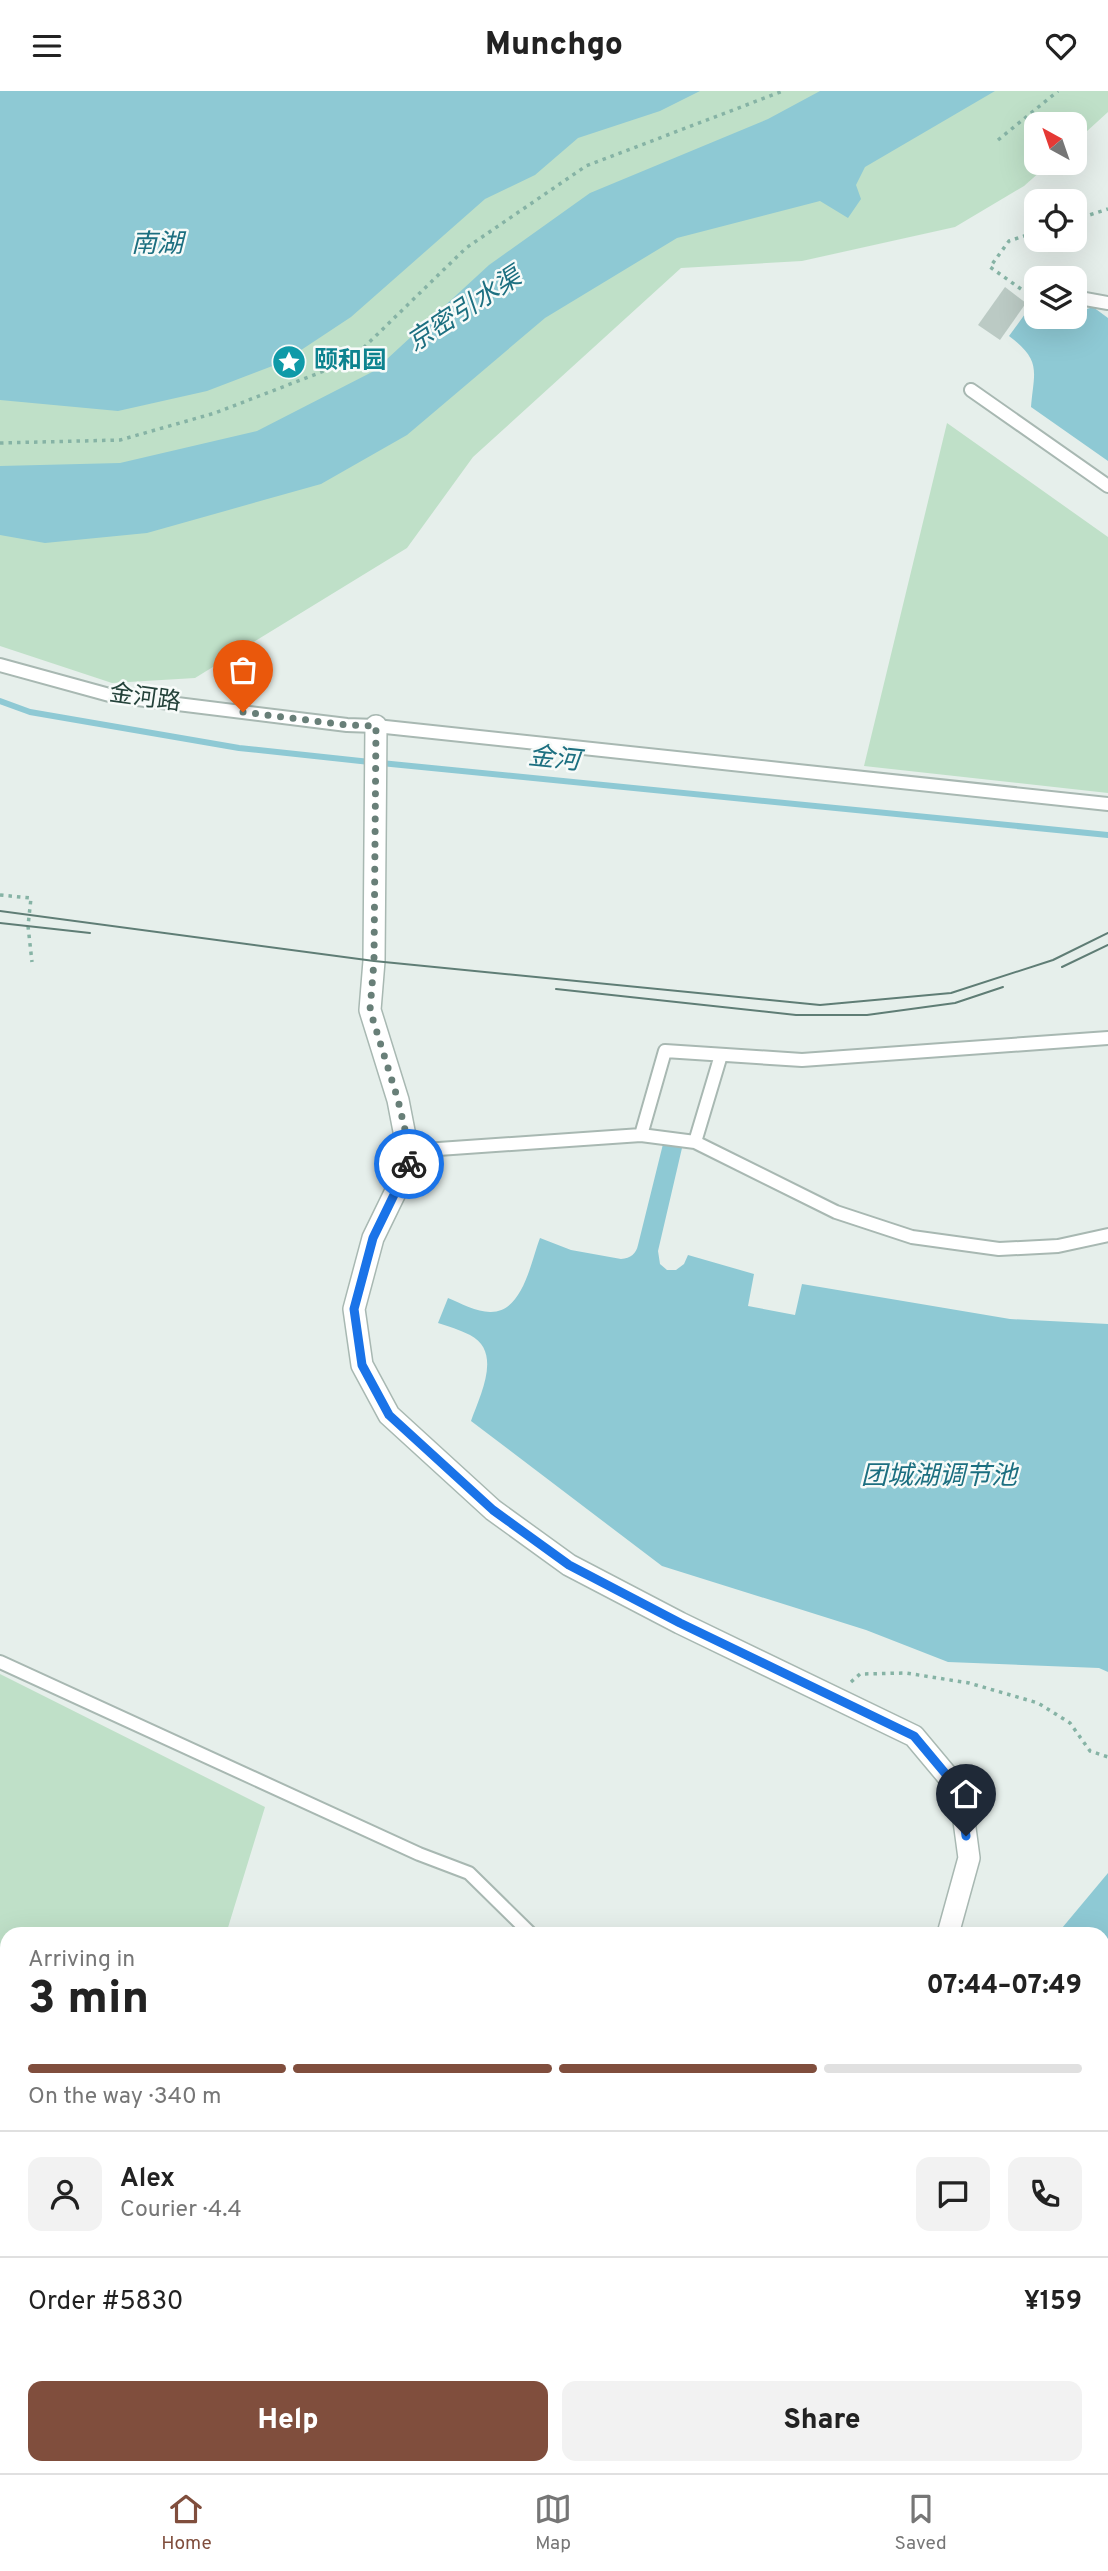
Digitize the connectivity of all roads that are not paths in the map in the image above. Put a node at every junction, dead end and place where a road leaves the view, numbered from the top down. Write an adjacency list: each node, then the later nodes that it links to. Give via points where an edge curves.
1 (1087, 299): 2 (lane)
2 (1108, 303)
3 (971, 390): 4 (lane)
4 (1108, 486)
5 (0, 664): 6 (lane, 金河路, via 113,696 347,725)
6 (376, 734): 7 (lane, 金河路); 12 (street, via 370,1010)
7 (1108, 804)
8 (1108, 1038): 9 (lane, via 802,1060)
9 (721, 1055): 10 (lane, via 665,1051); 11 (lane)
10 (642, 1135): 11 (lane); 12 (lane)
11 (695, 1142): 13 (lane, via 836,1212 912,1237 999,1249 1058,1246)
12 (410, 1151): 16 (street, via 410,1162 373,1238 354,1309 362,1365 389,1415 493,1510 569,1565 914,1736 960,1791 969,1858)
13 (1108, 1235)
14 (0, 1662): 15 (lane, via 469,1873)
15 (524, 1927)
16 (950, 1927)

